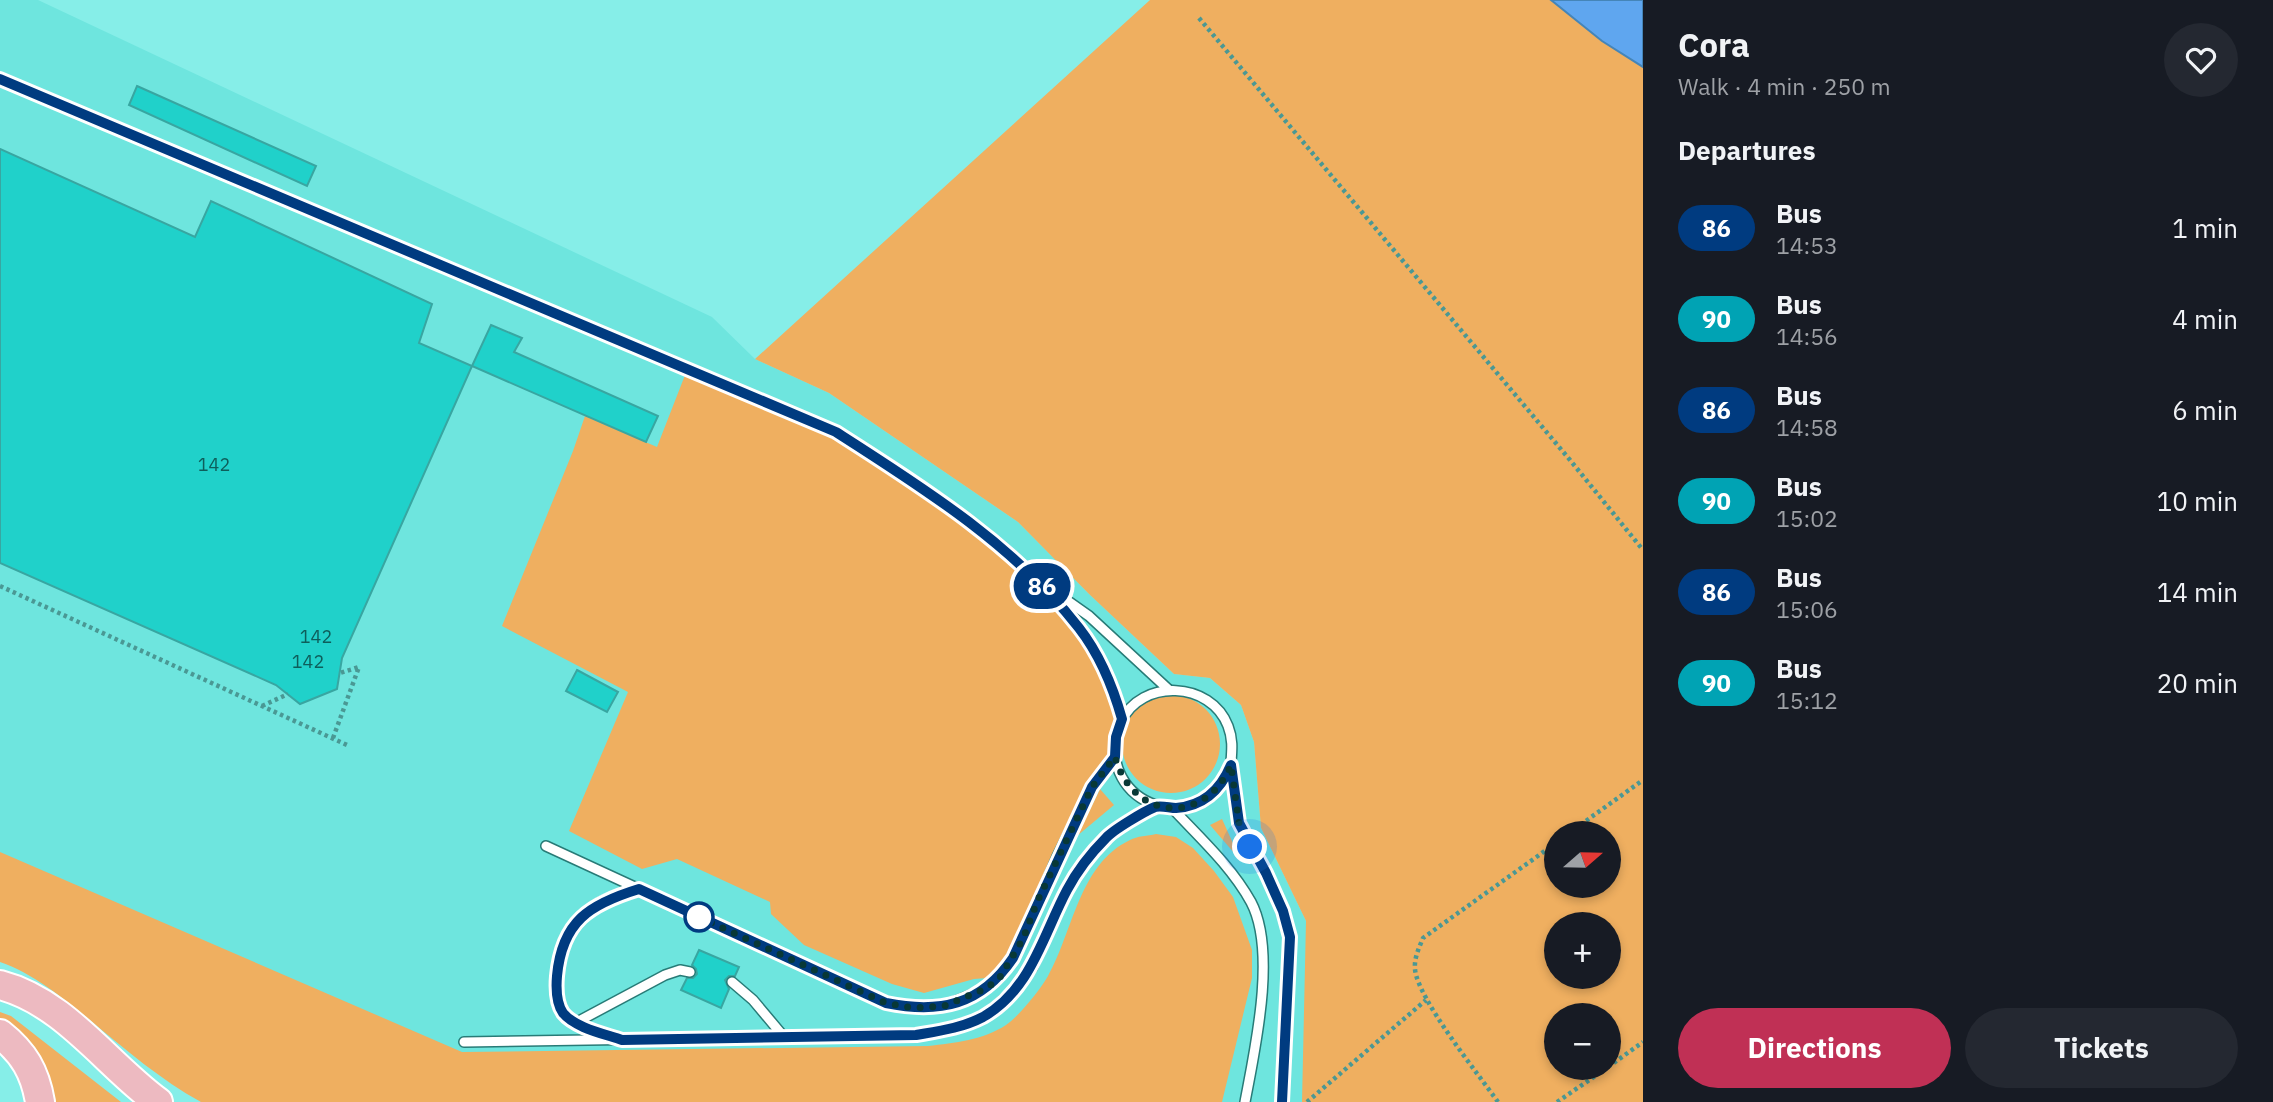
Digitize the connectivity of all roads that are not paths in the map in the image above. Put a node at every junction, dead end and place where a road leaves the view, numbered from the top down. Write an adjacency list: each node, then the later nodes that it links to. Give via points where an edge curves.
1 (0, 79): 2 (lane, via 836,432 939,498)
2 (1038, 580): 3 (lane, via 1089,616); 4 (lane, via 1081,630 1106,672)
3 (1169, 690): 4 (lane, via 1140,700); 6 (lane, via 1200,696 1215,707 1228,724)
4 (1122, 719): 5 (lane)
5 (1115, 757): 7 (lane, via 1129,788); 10 (lane, via 1092,787 1023,939 1000,977 987,988 944,1006 913,1008 886,1003)
6 (1231, 765): 8 (lane, via 1215,792 1188,807); 22 (lane, via 1239,823 1283,911 1290,937)
7 (1157, 806): 8 (lane); 16 (lane, via 1111,832 1092,852 1068,887 1032,968 985,1016 916,1035)
8 (1172, 808): 21 (lane, via 1222,860 1257,917 1262,942 1261,1002)
9 (546, 846): 10 (lane)
10 (639, 889): 14 (lane, via 592,907 563,943 555,991 563,1013)
11 (690, 972): 14 (lane, via 665,975)
12 (732, 982): 16 (lane)
13 (0, 985): 20 (main road, via 48,1007)
14 (577, 1022): 17 (lane)
15 (0, 1034): 19 (main road, via 29,1064)
16 (783, 1037): 17 (lane)
17 (622, 1040): 18 (lane)
18 (464, 1042)
19 (40, 1102)
20 (158, 1102)
21 (1245, 1102)
22 (1282, 1102)

